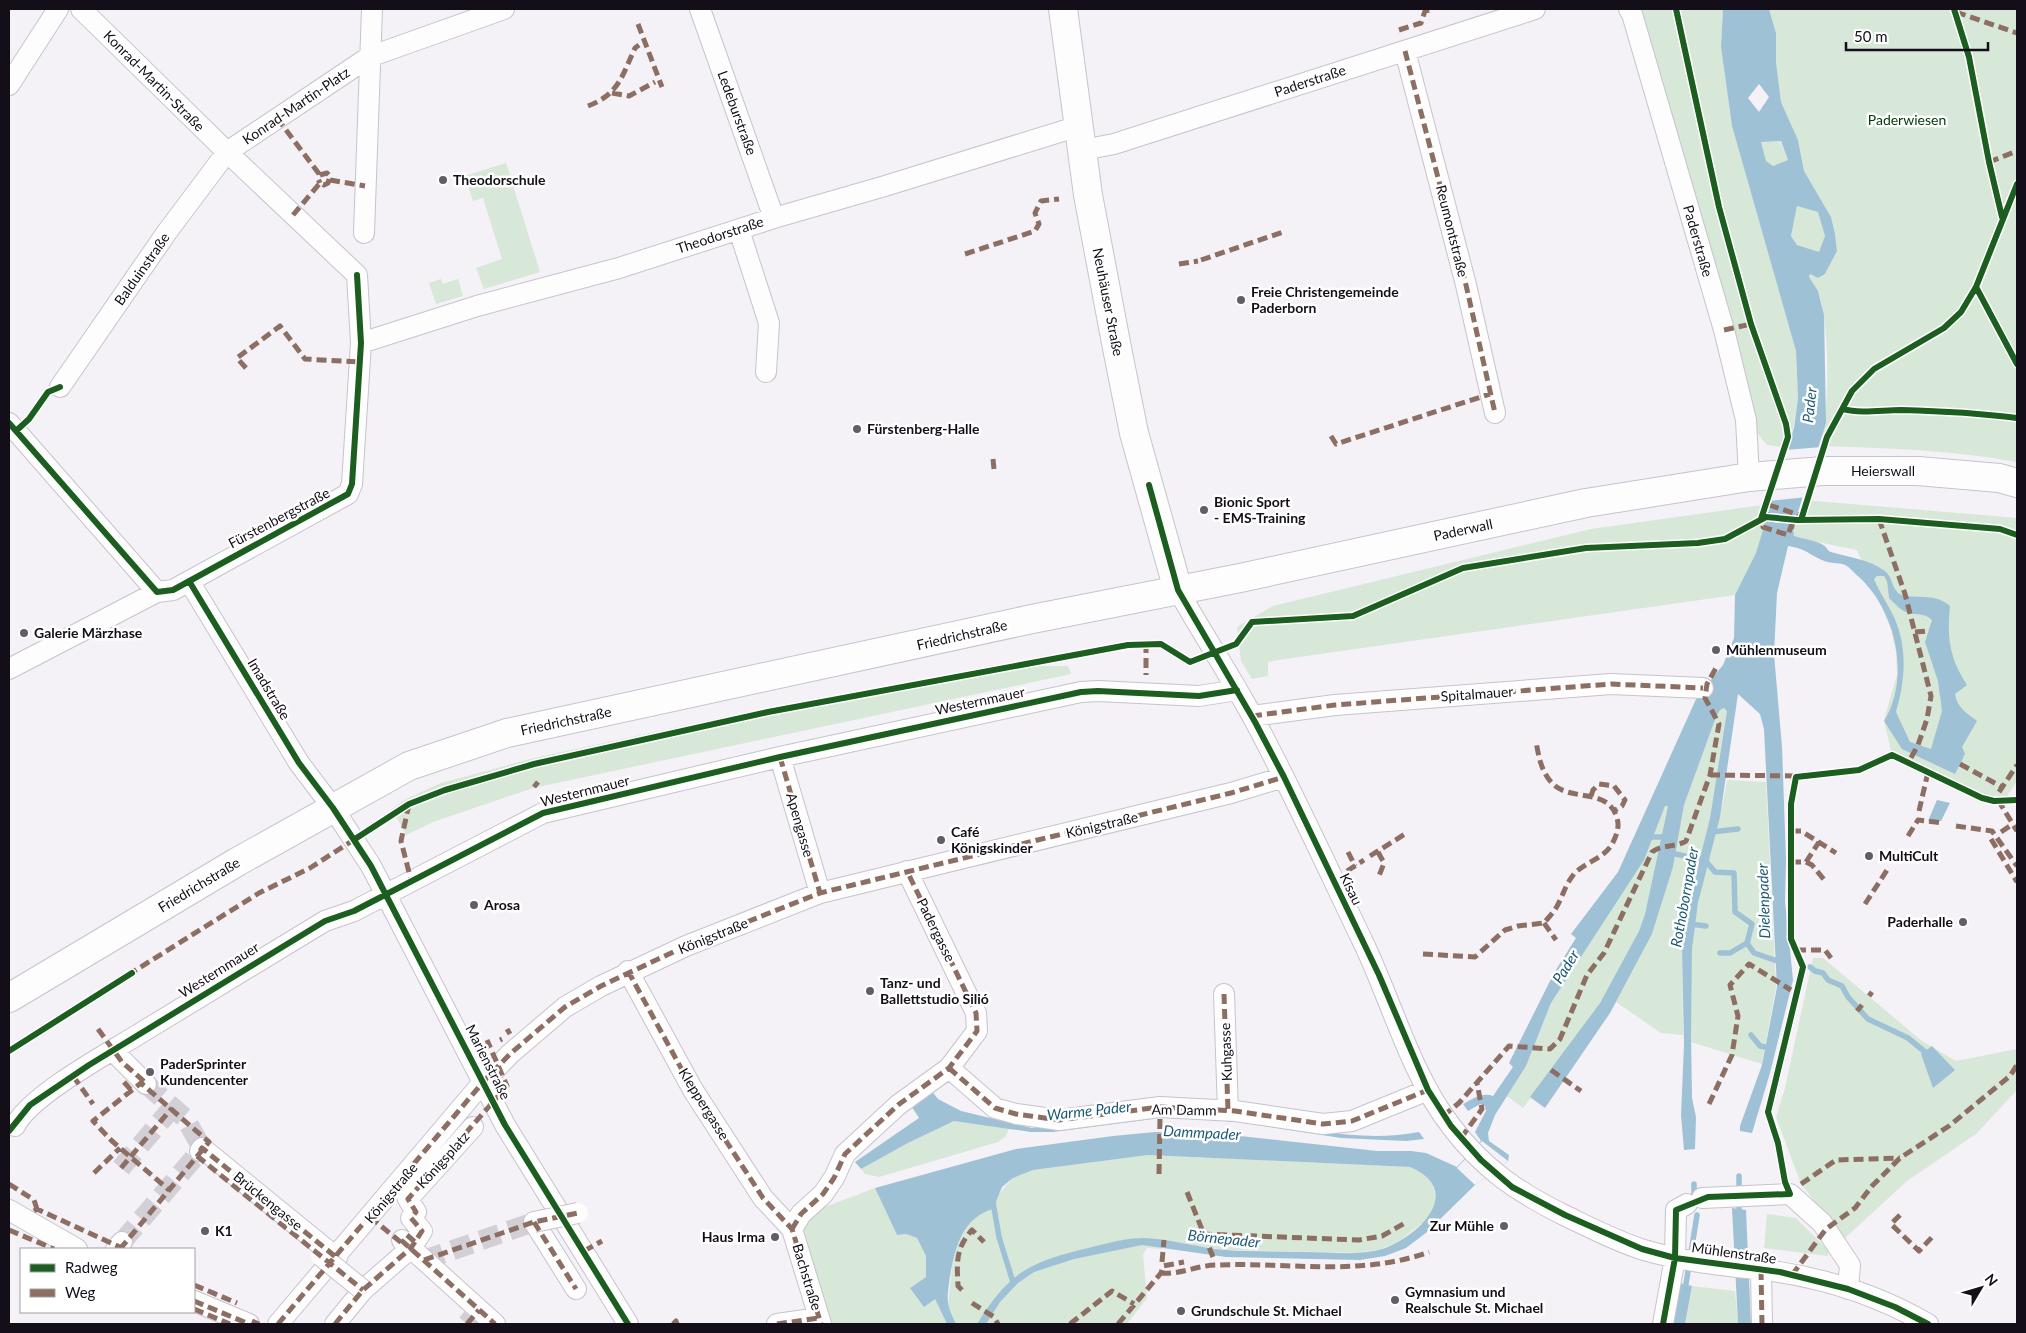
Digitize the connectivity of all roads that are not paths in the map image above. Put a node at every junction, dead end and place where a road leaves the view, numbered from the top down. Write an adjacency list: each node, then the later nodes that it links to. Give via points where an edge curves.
1 (58, 9): 11 (street)
2 (81, 9): 13 (street, Konrad-Martin-Straße)
3 (372, 9): 10 (street)
4 (504, 9): 10 (street)
5 (700, 9): 14 (street, Ledeburstraße)
6 (1063, 9): 12 (main road, Neuhäuser Straße)
7 (1535, 9): 9 (street, Paderstraße)
8 (1629, 9): 23 (street, Paderstraße, via 1724,330)
9 (1405, 51): 12 (street, Paderstraße, via 1114,144); 21 (street, Reumontstraße, via 1466,285)
10 (369, 58): 13 (street, Konrad-Martin-Platz); 16 (street, Konrad-Martin-Platz)
11 (9, 85)
12 (1081, 138): 14 (street, Theodorstraße, via 894,184); 26 (main road, Neuhäuser Straße, via 1095,236 1134,433)
13 (227, 152): 17 (street, Konrad-Martin-Platz); 20 (street, Balduinstraße, via 167,232)
14 (774, 218): 15 (street, Theodorstraße)
15 (739, 230): 18 (street, Theodorstraße); 19 (street, via 769,323)
16 (364, 233)
17 (357, 275): 18 (street, Fürstenbergstraße)
18 (361, 343): 25 (street, Fürstenbergstraße, via 352,484 348,494)
19 (766, 372)
20 (60, 387)
21 (1495, 413)
22 (9, 423): 27 (street)
23 (1760, 476): 24 (main road, Heierswall, via 1823,471 1918,471 1999,478); 26 (main road, Paderwall, via 1586,503)
24 (2017, 483)
25 (189, 581): 27 (street, Fürstenbergstraße, via 173,590); 34 (street, Imadstraße, via 299,763)
26 (1178, 590): 30 (street, Kisau); 34 (main road, Friedrichstraße, via 507,733 409,766)
27 (157, 592): 28 (street, Fürstenbergstraße)
28 (9, 669)
29 (1703, 688): 31 (street, Spitalmauer, via 1611,684 1335,705)
30 (1237, 690): 31 (street, Kisau); 32 (street, Westernmauer, via 1199,696 1098,690 1081,692)
31 (1252, 716): 33 (street, Kisau)
32 (780, 756): 36 (street, Apengasse); 37 (street, Westernmauer, via 543,813)
33 (1284, 777): 35 (street, Königstraße, via 1230,794); 45 (street, Kisau, via 1379,975)
34 (333, 808): 37 (street, Marienstraße); 40 (main road, Friedrichstraße)
35 (907, 871): 36 (street, Königstraße); 42 (street, Padergasse, via 976,1013 976,1031)
36 (820, 893): 38 (street, Königstraße)
37 (387, 894): 41 (street, Westernmauer, via 325,921); 43 (street, Marienstraße)
38 (628, 971): 43 (street, Königstraße, via 565,1007); 53 (street, Kleppergasse, via 693,1090 763,1198)
39 (1224, 994): 46 (street, Kuhgasse)
40 (9, 998)
41 (112, 1051): 44 (street); 47 (street, Westernmauer, via 30,1105 20,1114)
42 (949, 1068): 46 (street, Am Damm, via 995,1108 1016,1114 1060,1120 1160,1107); 53 (street, Padergasse, via 898,1105 845,1154 823,1194 801,1214)
43 (484, 1081): 56 (street, Königstraße); 68 (street, Marienstraße, via 505,1125)
44 (146, 1084)
45 (1428, 1090): 46 (street, Am Damm, via 1352,1121 1322,1124); 50 (street, Kisau, via 1465,1142)
46 (1228, 1111)
47 (15, 1126)
48 (473, 1127): 54 (street, Königsplatz, via 408,1199 416,1212 411,1218 422,1231)
49 (200, 1151): 56 (street, Brückengasse, via 202,1148 207,1151)
50 (1512, 1187): 57 (street, Mühlenstraße, via 1642,1250)
51 (9, 1210): 55 (street)
52 (578, 1213): 59 (street, bridge, via 534,1222)
53 (792, 1229): 63 (street, Bachstraße)
54 (409, 1241): 61 (street); 67 (street, via 476,1314)
55 (75, 1248)
56 (329, 1257): 61 (street, bridge); 65 (street, Königstraße)
57 (1684, 1259): 58 (street, Mühlenstraße); 60 (street, via 1676,1210 1694,1201 1790,1194 1822,1223 1850,1265); 70 (street)
58 (1748, 1268): 60 (street, Mühlenstraße); 71 (street)
59 (576, 1288)
60 (1848, 1289): 72 (street, Mühlenstraße)
61 (363, 1290): 66 (street)
62 (195, 1301): 64 (street)
63 (820, 1321): 69 (street)
64 (249, 1324)
65 (278, 1324)
66 (335, 1324)
67 (495, 1324)
68 (628, 1324)
69 (777, 1324)
70 (1663, 1324)
71 (1762, 1324)
72 (1928, 1324)

